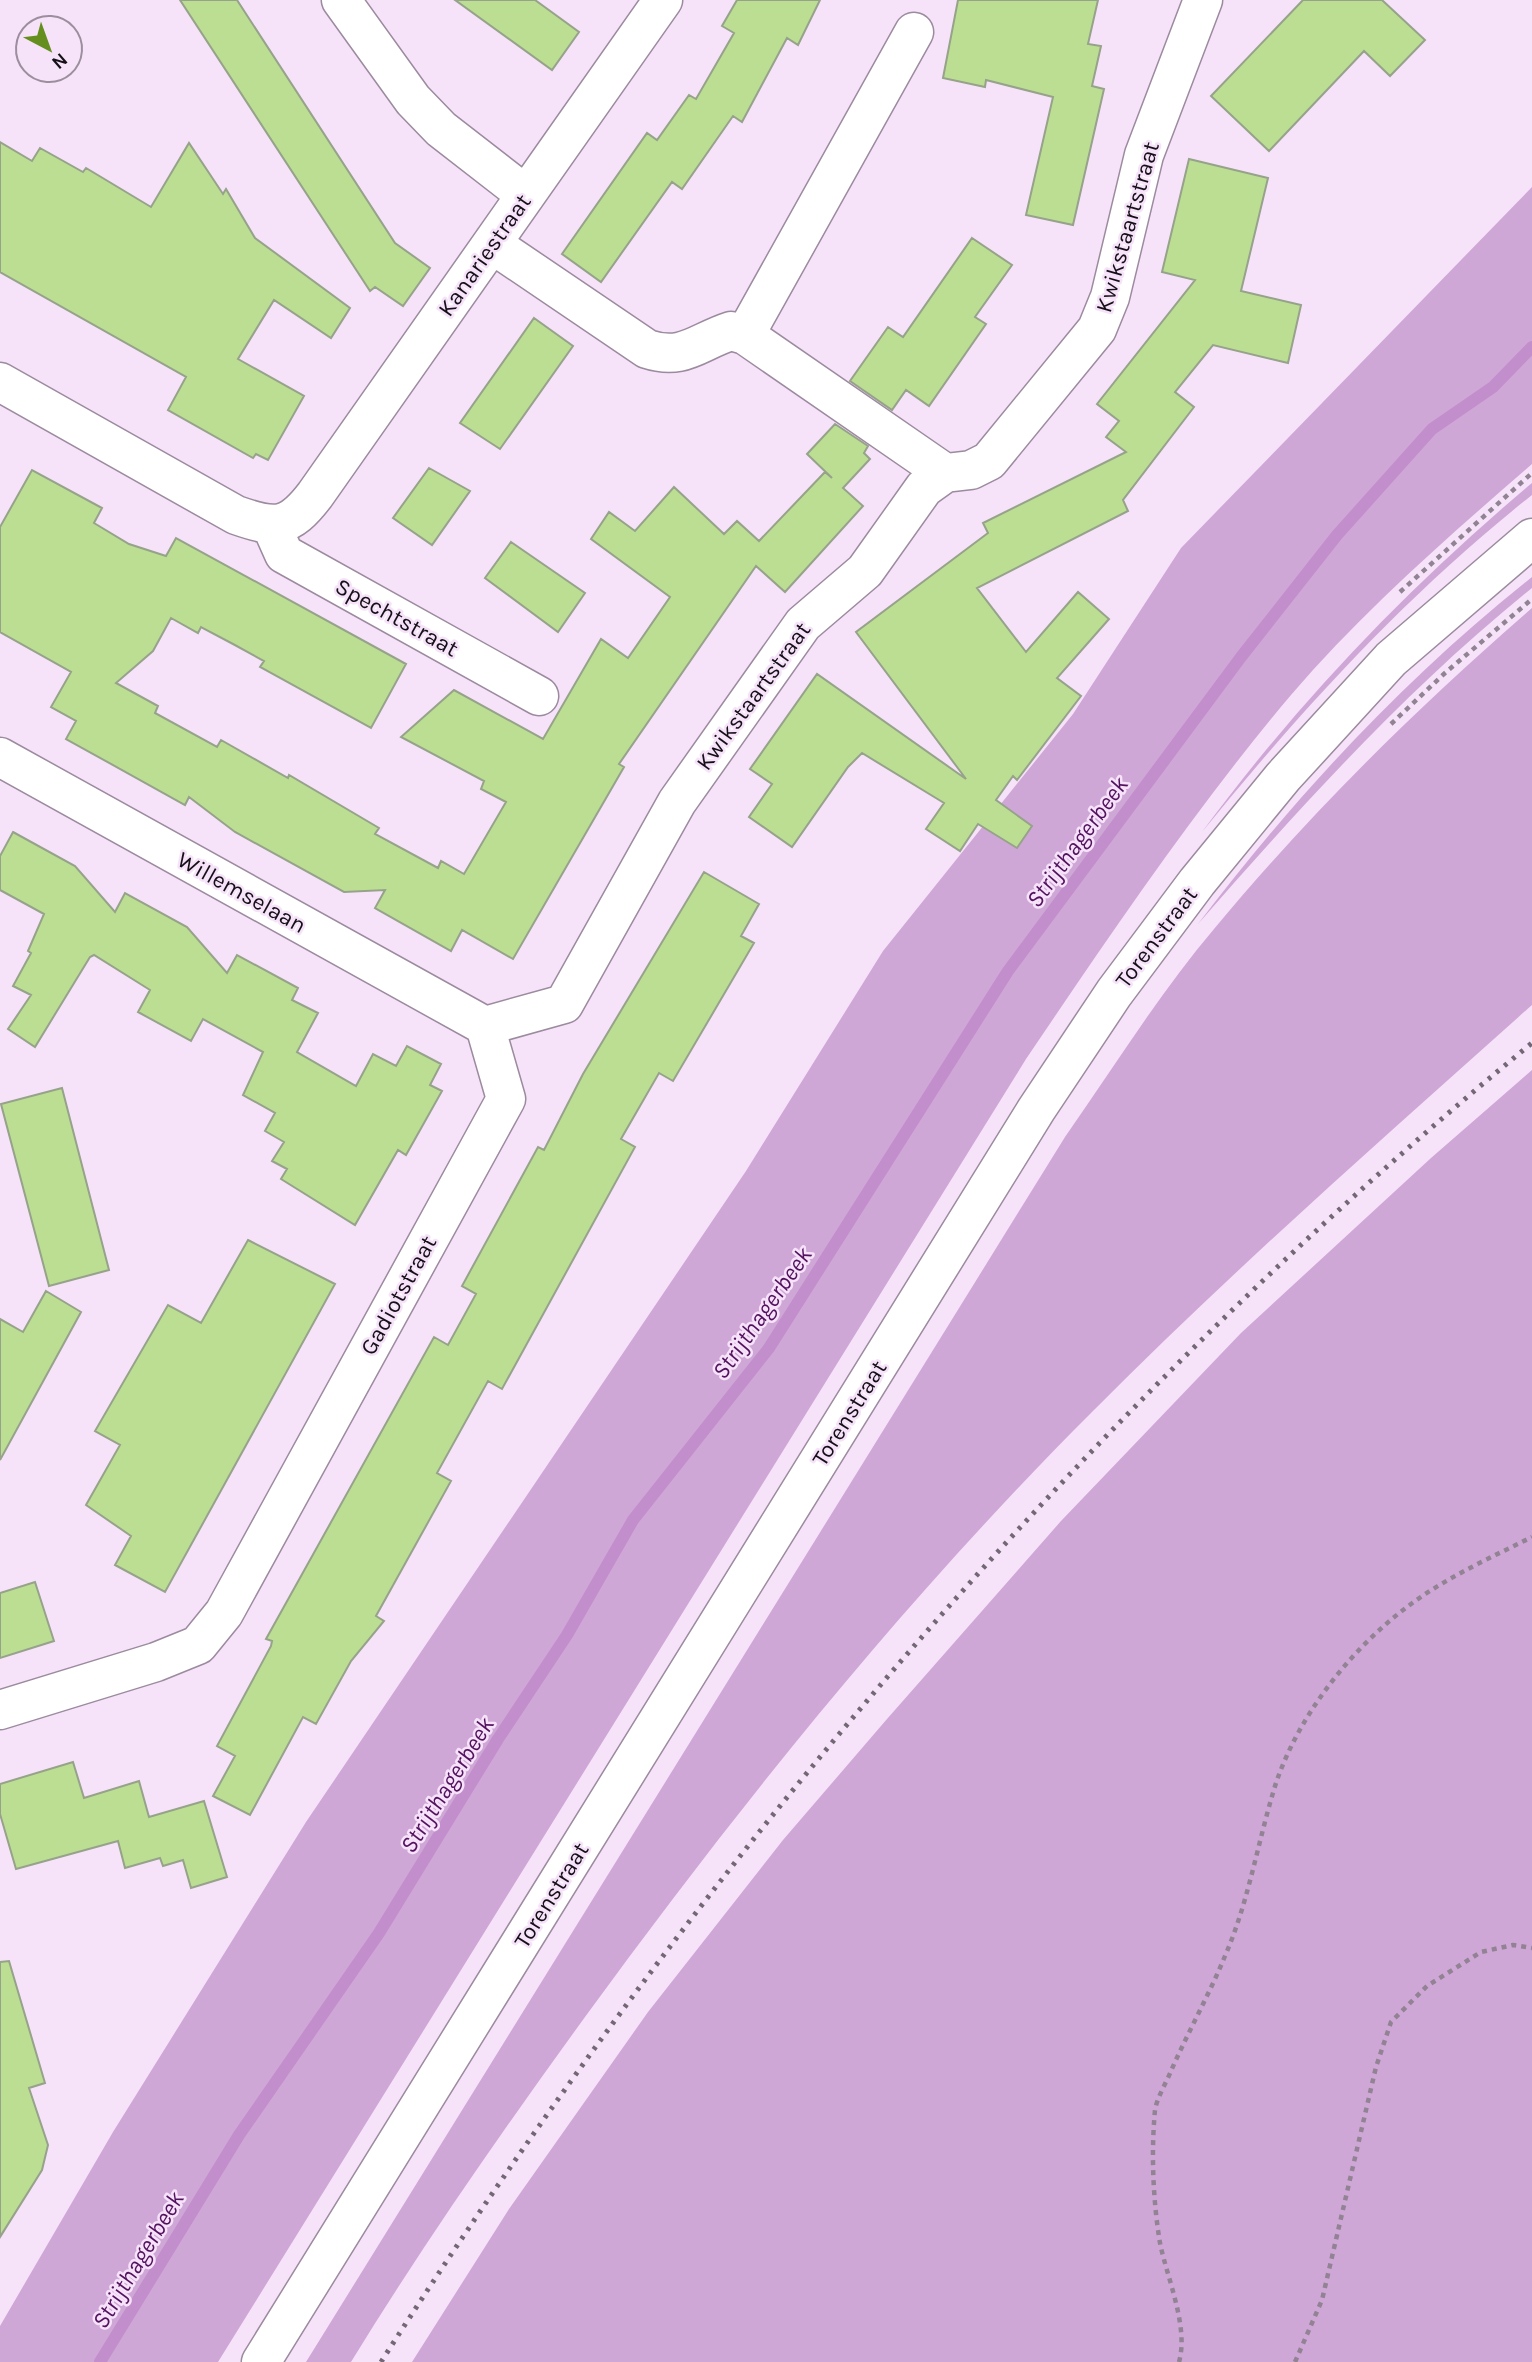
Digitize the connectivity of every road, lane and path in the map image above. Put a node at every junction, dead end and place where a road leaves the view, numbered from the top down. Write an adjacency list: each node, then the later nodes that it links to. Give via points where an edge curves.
1 (341, 0): 5 (street, via 413,100 441,129)
2 (663, 0): 5 (street, Kanariestraat)
3 (1203, 0): 9 (street, Kwikstaartstraat, via 1144,155 1110,297 1097,329 989,461 971,470)
4 (914, 32): 7 (street)
5 (526, 195): 6 (street, Kanariestraat)
6 (492, 244): 7 (street, via 647,349 665,355 684,353 732,331); 10 (street, Kanariestraat)
7 (745, 335): 9 (street)
8 (0, 382): 10 (street, via 236,515)
9 (945, 473): 16 (street, Kwikstaartstraat, via 923,488 864,571 803,624 677,802 564,1004)
10 (287, 517): 13 (street, Spechtstraat, via 284,554)
11 (1532, 538): 20 (street, Torenstraat, via 1391,660 1283,777 1196,882 1114,993 1036,1110)
12 (1532, 599): 14 (path)
13 (539, 696)
14 (1383, 732)
15 (0, 757): 16 (street, Willemselaan)
16 (485, 1026): 18 (street, Gadiotstraat, via 506,1099 224,1613 198,1645)
17 (1532, 1537): 21 (path, via 1406,1607 1347,1664 1313,1708 1291,1748 1226,1955 1155,2108 1154,2187 1160,2242 1177,2308)
18 (0, 1710)
19 (1532, 1948): 22 (path, via 1513,1945 1481,1952 1427,1986 1391,2022 1376,2067 1322,2300)
20 (261, 2362)
21 (1179, 2362)
22 (1295, 2362)

